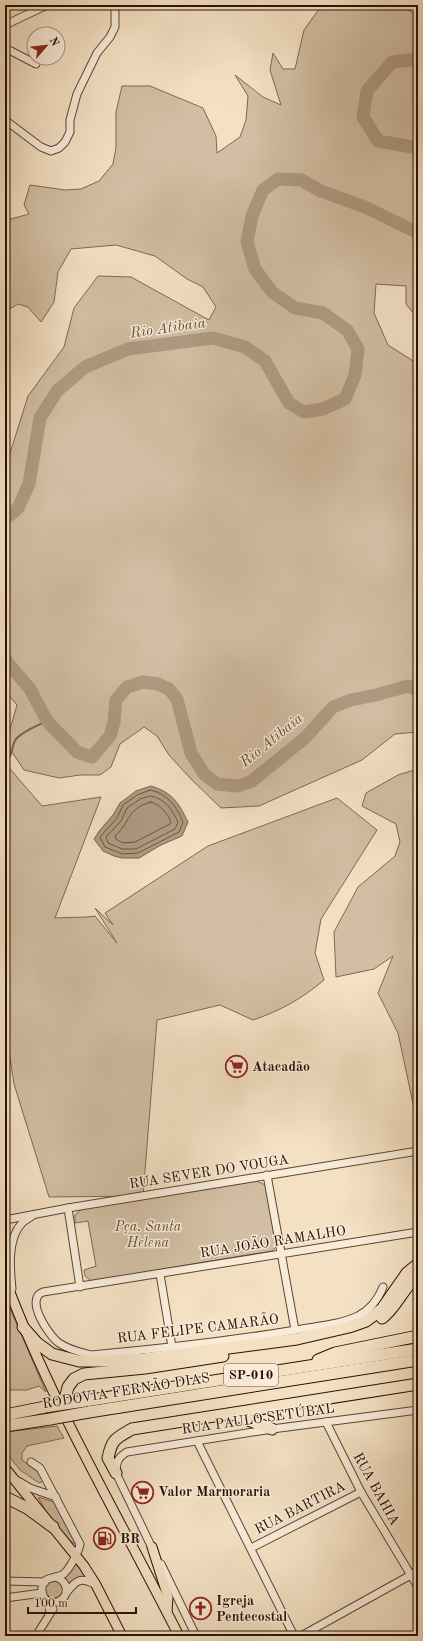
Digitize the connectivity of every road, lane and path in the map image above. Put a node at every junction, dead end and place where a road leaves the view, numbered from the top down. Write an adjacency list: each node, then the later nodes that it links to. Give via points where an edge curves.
1 (47, 5): 3 (street)
2 (115, 5): 6 (street, via 115,27 96,53 77,94 70,120 70,132 65,142 59,148 50,151)
3 (5, 25)
4 (5, 50): 5 (street)
5 (26, 59)
6 (5, 120)
7 (418, 1151): 8 (street, RUA SEVER DO VOUGA)
8 (267, 1175): 9 (street, RUA SEVER DO VOUGA); 13 (street)
9 (68, 1208): 10 (street, RUA SEVER DO VOUGA); 18 (street)
10 (36, 1213): 11 (street, RUA SEVER DO VOUGA); 21 (street, via 22,1223 15,1234 11,1251)
11 (5, 1220)
12 (418, 1232): 13 (street, RUA JOÃO RAMALHO)
13 (282, 1254): 15 (street, RUA JOÃO RAMALHO); 23 (street)
14 (418, 1264): 22 (highway, via 407,1273 382,1309 366,1320 350,1327 297,1339 144,1359 79,1361 52,1354 37,1344)
15 (160, 1274): 18 (street, RUA JOÃO RAMALHO); 25 (street)
16 (418, 1276): 31 (highway, via 410,1282 386,1315 355,1333 284,1348 84,1374 74,1379 68,1387)
17 (5, 1278): 21 (main road)
18 (80, 1287): 20 (street, RUA JOÃO RAMALHO)
19 (383, 1287): 23 (street, RUA FELIPE CAMARÃO, via 378,1299 359,1315 324,1326)
20 (38, 1294): 25 (street, RUA FELIPE CAMARÃO, via 37,1308 42,1323 59,1343 74,1351 91,1355)
21 (12, 1299): 22 (main road)
22 (23, 1327): 31 (main road)
23 (295, 1330): 25 (street, RUA FELIPE CAMARÃO)
24 (418, 1336): 28 (highway, via 335,1353)
25 (172, 1347)
26 (418, 1349): 28 (highway, RODOVIA FERNÃO DIAS / SP-010)
27 (418, 1360): 35 (highway, RODOVIA FERNÃO DIAS / SP-010, bridge)
28 (291, 1369): 32 (highway, RODOVIA FERNÃO DIAS / SP-010, bridge)
29 (418, 1384): 33 (highway)
30 (418, 1410): 34 (street, RUA PAULO SETÚBAL)
31 (62, 1412): 61 (main road)
32 (5, 1414)
33 (231, 1414): 36 (highway); 40 (highway, via 132,1430 119,1436 111,1444 108,1458)
34 (326, 1422): 36 (street, RUA PAULO SETÚBAL); 42 (street, RUA BAHIA)
35 (5, 1426)
36 (272, 1429): 37 (street, RUA PAULO SETÚBAL)
37 (197, 1441): 40 (street, RUA PAULO SETÚBAL, via 127,1452 117,1461); 47 (street)
38 (31, 1462): 44 (street, via 40,1468)
39 (5, 1468): 41 (main road)
40 (116, 1473): 46 (street)
41 (14, 1479): 44 (street); 45 (main road)
42 (361, 1492): 47 (street, RUA BARTIRA); 49 (street, RUA BAHIA)
43 (5, 1497): 45 (highway, via 27,1508)
44 (56, 1497): 48 (street, via 80,1540 80,1550)
45 (53, 1527): 48 (main road)
46 (152, 1547): 61 (main road, via 168,1597); 65 (street)
47 (251, 1548): 66 (street)
48 (76, 1555): 50 (street, via 68,1569); 53 (main road)
49 (415, 1573): 54 (street, RUA BAHIA); 67 (street)
50 (55, 1577): 52 (street); 55 (street, via 65,1583)
51 (5, 1582): 52 (street)
52 (45, 1582): 56 (street)
53 (96, 1585): 55 (street, via 82,1579); 63 (main road)
54 (418, 1587)
55 (67, 1592): 58 (street)
56 (42, 1593): 57 (street); 59 (street)
57 (5, 1598)
58 (62, 1599): 59 (street, via 55,1602); 60 (street)
59 (46, 1600): 60 (street)
60 (50, 1613): 62 (street)
61 (167, 1613): 64 (main road)
62 (36, 1636)
63 (122, 1636)
64 (179, 1636)
65 (196, 1636)
66 (294, 1636)
67 (301, 1636)

